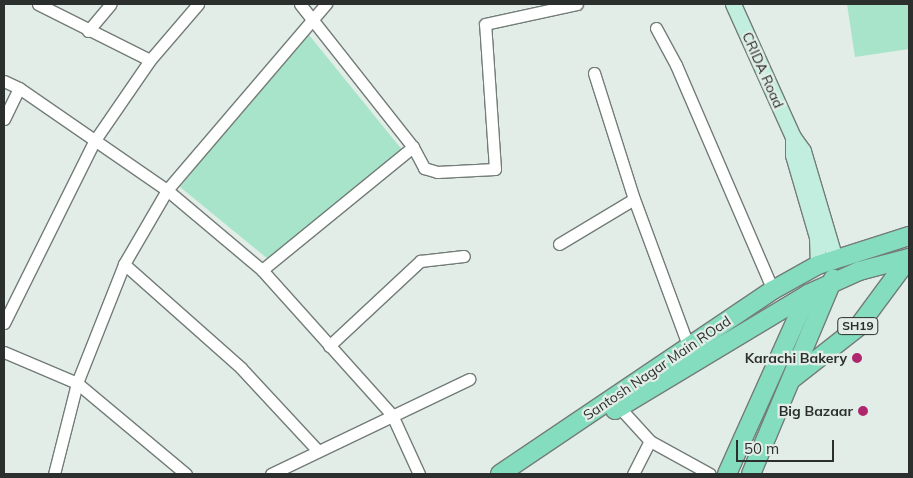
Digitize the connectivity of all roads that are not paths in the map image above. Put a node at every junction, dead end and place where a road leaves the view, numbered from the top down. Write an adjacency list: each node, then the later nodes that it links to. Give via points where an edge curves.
1 (38, 4): 10 (street)
2 (110, 4): 10 (street)
3 (198, 4): 11 (street)
4 (300, 4): 8 (street)
5 (326, 4): 8 (street)
6 (577, 4): 18 (street, via 485,24 495,169 429,171)
7 (733, 4): 16 (main road, CRIDA Road)
8 (311, 18): 18 (street); 19 (street)
9 (656, 28): 32 (street, via 676,64)
10 (88, 31): 11 (street)
11 (150, 60): 17 (street)
12 (594, 73): 20 (street)
13 (4, 81): 14 (street)
14 (19, 88): 15 (street); 17 (street)
15 (4, 118)
16 (793, 137): 26 (main road, CRIDA Road, via 803,151 817,190); 28 (main road, CRIDA Road, via 793,155 817,238)
17 (94, 140): 19 (street); 34 (street)
18 (412, 147): 29 (street)
19 (167, 190): 27 (street); 29 (street)
20 (634, 199): 22 (street); 35 (street)
21 (909, 236): 23 (main road, Santosh Nagar Main ROad)
22 (559, 244)
23 (860, 250): 26 (main road, Santosh Nagar Main ROad); 30 (main road, via 855,252 851,262)
24 (464, 256): 36 (street, via 420,260)
25 (909, 258): 30 (main road, Santosh Nagar Main ROad); 39 (main road, SH19, via 858,327)
26 (835, 259): 28 (main road, Santosh Nagar Main ROad); 31 (main road)
27 (124, 264): 40 (street); 44 (street, via 241,368)
28 (818, 265): 32 (main road, Santosh Nagar Main ROad); 33 (main road)
29 (262, 270): 36 (street)
30 (859, 271): 31 (main road, Santosh Nagar Main ROad)
31 (833, 283): 33 (main road, Santosh Nagar Main ROad); 39 (main road)
32 (773, 290): 35 (main road, Santosh Nagar Main ROad)
33 (808, 294): 41 (main road, Santosh Nagar Main ROad); 53 (main road)
34 (4, 323)
35 (688, 344): 49 (main road, Santosh Nagar Main ROad)
36 (330, 346): 42 (street)
37 (4, 352): 40 (street)
38 (469, 378): 42 (street)
39 (792, 380): 54 (main road, SH19)
40 (77, 383): 45 (street); 46 (street)
41 (619, 407): 43 (street); 50 (main road, Santosh Nagar Main ROad)
42 (392, 415): 44 (street); 48 (street)
43 (650, 441): 51 (street); 52 (street)
44 (318, 451): 47 (street)
45 (54, 474)
46 (186, 474)
47 (271, 474)
48 (419, 474)
49 (500, 474)
50 (520, 474)
51 (633, 474)
52 (710, 474)
53 (727, 474)
54 (751, 474)

